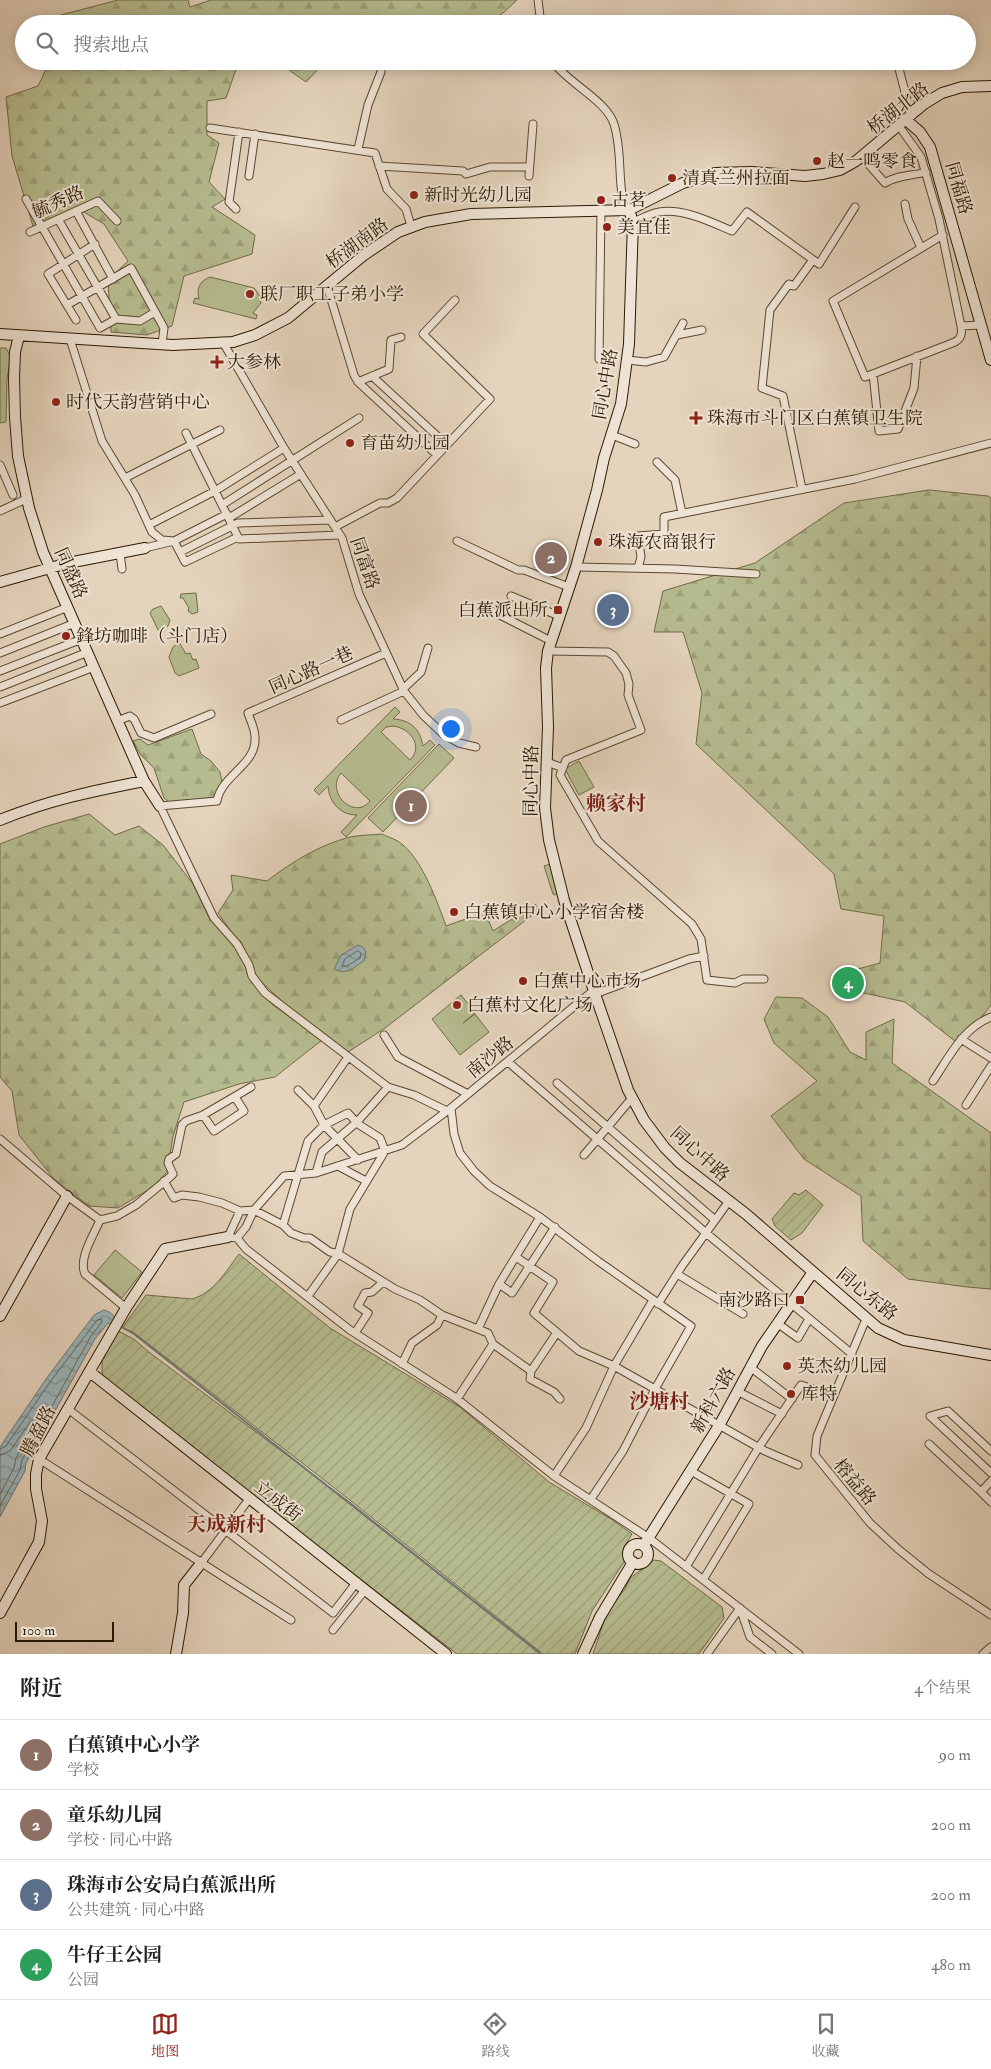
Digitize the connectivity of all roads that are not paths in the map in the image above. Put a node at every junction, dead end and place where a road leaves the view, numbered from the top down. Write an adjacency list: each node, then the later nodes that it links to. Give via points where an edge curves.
1 (538, 0): 2 (street)
2 (540, 15)
3 (561, 70): 23 (street, via 611,116 620,152 623,202)
4 (898, 70): 7 (street)
5 (381, 72): 12 (street, via 368,105)
6 (985, 83): 7 (street, 桥湖北路, via 942,93)
7 (905, 120): 13 (street, 桥湖北路); 16 (street); 48 (street, 同福路, via 920,132 930,147)
8 (533, 124): 15 (street)
9 (210, 128): 10 (street)
10 (239, 132): 11 (street); 22 (street, via 229,202)
11 (255, 134): 12 (street); 17 (street)
12 (358, 149): 14 (street, via 375,153)
13 (862, 157): 16 (street, via 885,183 893,177); 23 (street, 桥湖北路, via 840,170 805,176 715,173 683,183)
14 (379, 166): 15 (street, via 466,174 490,167); 29 (street, via 387,189 406,209)
15 (529, 167): 18 (street)
16 (926, 172): 32 (street)
17 (249, 176)
18 (529, 176)
19 (26, 199): 30 (street)
20 (906, 204): 34 (street, via 908,219)
21 (856, 207): 36 (street, via 819,264)
22 (236, 209)
23 (629, 210): 25 (street, 桥湖南路); 28 (street, 同心中路)
24 (76, 211): 26 (street, 毓秀路); 27 (street, 毓秀路, via 98,201); 33 (street)
25 (601, 211): 29 (street, 桥湖南路, via 471,214); 59 (street)
26 (58, 219): 30 (street, 毓秀路); 35 (street)
27 (117, 221)
28 (633, 222): 36 (street, via 659,212 673,212 732,231 747,212); 60 (street, 同心中路)
29 (411, 226): 39 (street, 桥湖南路, via 375,246)
30 (41, 227): 31 (street, 毓秀路); 37 (street)
31 (30, 232)
32 (943, 235): 34 (street); 49 (street)
33 (95, 244): 35 (street); 38 (street)
34 (921, 248): 62 (street, via 833,301 865,377)
35 (78, 255): 37 (street); 40 (street)
36 (811, 263): 81 (street, via 794,286 789,284 770,310 762,388 783,396)
37 (63, 264): 41 (street); 43 (street, via 48,274)
38 (113, 278): 40 (street); 44 (street, via 131,268)
39 (327, 286): 57 (street, 桥湖南路, via 269,329); 64 (street)
40 (98, 288): 41 (street); 45 (street)
41 (82, 297): 43 (street); 45 (street, via 100,328)
42 (455, 300): 72 (street, via 423,334 490,399)
43 (67, 305): 46 (street)
44 (155, 312): 45 (street, via 140,320); 56 (street, via 164,328)
45 (116, 319)
46 (76, 320)
47 (683, 323): 52 (street)
48 (981, 325): 49 (street); 61 (street, 同福路)
49 (962, 326): 58 (street, via 958,340)
50 (702, 330): 52 (street)
51 (0, 334): 53 (street, 桥湖南路)
52 (677, 335): 60 (street, via 664,357 646,362)
53 (19, 336): 55 (street, 桥湖南路); 100 (street, 同盛路, via 14,378 18,456 29,508)
54 (401, 337): 63 (street, via 391,340 389,369)
55 (70, 338): 56 (street, 桥湖南路); 80 (street, via 99,432)
56 (162, 344): 57 (street, 桥湖南路)
57 (224, 344): 73 (street, 同富路)
58 (917, 356): 62 (street); 62 (street, via 914,388 898,429 878,431)
59 (599, 359)
60 (627, 360): 68 (street, 同心中路, via 621,404)
61 (991, 360)
62 (873, 374)
63 (372, 376): 64 (street); 72 (street)
64 (358, 382): 74 (street)
65 (359, 418): 75 (street)
66 (220, 430): 71 (street)
67 (186, 433): 71 (street)
68 (612, 435): 70 (street); 101 (street, 同心中路)
69 (991, 443): 81 (street, via 855,479)
70 (635, 444)
71 (192, 445): 80 (street); 82 (street)
72 (447, 445): 74 (street)
73 (284, 448): 75 (street, 同富路); 82 (street)
74 (437, 455): 92 (street, via 397,498 380,503)
75 (292, 461): 78 (street, 同富路); 85 (street)
76 (657, 462): 87 (street, via 675,480)
77 (0, 465): 79 (street)
78 (301, 474): 88 (street); 89 (street, 同富路)
79 (2, 477): 83 (street)
80 (125, 478): 90 (street)
81 (802, 489): 87 (street)
82 (216, 491): 85 (street); 90 (street)
83 (13, 495)
84 (24, 500): 86 (street)
85 (222, 505): 88 (street)
86 (0, 511)
87 (682, 514): 102 (street, via 664,517 664,534 638,536 641,557)
88 (228, 516): 91 (street); 95 (street)
89 (330, 520): 91 (street, via 238,523); 92 (street, 同富路)
90 (149, 524): 95 (street, via 155,536)
91 (233, 526): 94 (street); 99 (street)
92 (334, 527): 93 (street, 同富路)
93 (340, 536): 94 (street); 118 (street, 同富路, via 358,594)
94 (238, 537): 99 (street, via 185,562)
95 (174, 541): 97 (street); 99 (street)
96 (457, 541): 106 (street, via 518,570)
97 (145, 548): 98 (street)
98 (120, 552): 100 (street); 103 (street)
99 (180, 552)
100 (50, 567): 105 (street); 108 (street, 同盛路)
101 (576, 567): 102 (street); 106 (street, 同心中路)
102 (638, 568): 104 (street)
103 (122, 569)
104 (756, 574)
105 (0, 582)
106 (569, 587): 110 (street, 同心中路)
107 (511, 596): 110 (street)
108 (68, 607): 111 (street, 同盛路); 112 (street)
109 (488, 609): 114 (street)
110 (559, 616): 114 (street, 同心中路)
111 (75, 623): 113 (street, 同盛路); 117 (street)
112 (0, 634)
113 (82, 639): 116 (street, 同盛路); 120 (street)
114 (550, 646): 128 (street, 同心中路, via 546,668); 129 (street, via 608,652 614,656 626,673 628,696 641,730 566,760)
115 (428, 648): 122 (street, via 421,672)
116 (88, 652): 119 (street, 同盛路); 121 (street)
117 (0, 653)
118 (386, 654): 122 (street, 同富路); 131 (street, 同心路一巷, via 248,714 255,736 253,750 222,785 216,801)
119 (94, 667): 123 (street); 125 (street, 同盛路)
120 (0, 671)
121 (0, 687)
122 (403, 690): 126 (street); 127 (street, 同富路, via 422,715 443,734 459,743)
123 (0, 703)
124 (211, 714): 125 (street, via 154,738 141,733 130,716)
125 (117, 720): 130 (street, 同盛路)
126 (341, 720)
127 (476, 747)
128 (547, 762): 129 (street); 135 (street, 同心中路, via 545,808 549,840 564,900)
129 (563, 768): 133 (street, via 560,775 598,841 692,924 701,939)
130 (144, 781): 131 (street, 同盛路); 132 (street, via 69,796)
131 (160, 806): 139 (street, via 214,918 237,944 257,985)
132 (0, 820)
133 (704, 956): 134 (street, via 708,980 735,983 743,979); 135 (street, 南沙路)
134 (764, 979)
135 (594, 992): 141 (street, 南沙路); 150 (street, 同心中路)
136 (991, 1017): 138 (street)
137 (384, 1035): 148 (street, via 398,1057)
138 (961, 1039): 140 (street); 143 (street)
139 (348, 1058): 146 (street); 152 (street)
140 (991, 1058)
141 (508, 1062): 148 (street, 南沙路); 159 (street)
142 (991, 1066): 151 (street)
143 (933, 1081)
144 (557, 1082): 157 (street)
145 (251, 1087): 149 (street)
146 (388, 1087): 153 (street); 155 (street)
147 (298, 1090): 152 (street)
148 (468, 1094): 153 (street, 南沙路)
149 (235, 1097): 154 (street); 154 (street, via 244,1111 214,1131)
150 (632, 1098): 157 (street); 170 (street, 同心中路, via 665,1148)
151 (966, 1105)
152 (314, 1106): 156 (street)
153 (449, 1110): 161 (street, 南沙路, via 402,1145); 173 (street, via 460,1154 474,1171 490,1186)
154 (203, 1115): 167 (street, via 182,1125 176,1154 168,1163 173,1174)
155 (357, 1122): 156 (street, via 348,1113); 158 (street); 161 (street, via 380,1138)
156 (324, 1125): 158 (street); 166 (street, via 308,1141)
157 (608, 1127): 159 (street); 175 (street)
158 (337, 1139): 163 (street); 165 (street, via 322,1152)
159 (597, 1139): 162 (street); 178 (street)
160 (0, 1140): 169 (street)
161 (385, 1151): 163 (street, 南沙路); 168 (street)
162 (584, 1155)
163 (358, 1160): 164 (street, 南沙路)
164 (338, 1166): 165 (street, 南沙路); 168 (street)
165 (316, 1173): 166 (street, 南沙路)
166 (298, 1174): 171 (street, via 284,1176); 176 (street)
167 (164, 1181): 172 (street, via 174,1198 182,1195 199,1197); 174 (street, via 136,1205 117,1216)
168 (366, 1181): 180 (street, via 350,1209)
169 (67, 1196): 174 (street); 193 (street)
170 (729, 1201): 175 (street); 183 (street, 同心中路)
171 (254, 1210): 172 (street); 176 (street); 179 (street, via 246,1227)
172 (240, 1211): 179 (street)
173 (540, 1217): 177 (street); 181 (street)
174 (100, 1220): 190 (street, via 82,1268)
175 (715, 1220): 178 (street)
176 (283, 1225): 180 (street, via 291,1234 310,1238)
177 (555, 1227): 182 (street); 188 (street)
178 (706, 1233): 184 (street); 189 (street)
179 (232, 1238): 187 (street); 190 (street, 腾盈路, via 165,1249)
180 (338, 1254): 185 (street); 187 (street)
181 (516, 1257): 182 (street); 186 (street)
182 (530, 1266): 186 (street, via 512,1293); 199 (street, via 552,1282 534,1313)
183 (813, 1272): 189 (street, 新科六路); 194 (street, 同心东路)
184 (677, 1274): 188 (street); 192 (street)
185 (383, 1282): 191 (street); 198 (street, via 372,1292 365,1293 358,1306 368,1313)
186 (499, 1284): 197 (street)
187 (308, 1296): 198 (street)
188 (656, 1302): 204 (street); 208 (street, via 692,1326)
189 (790, 1303): 195 (street); 196 (street, 新科六路)
190 (126, 1308): 207 (street, 腾盈路)
191 (442, 1314): 197 (street); 203 (street, via 437,1326 412,1343)
192 (743, 1314)
193 (0, 1316)
194 (866, 1319): 201 (street, 榕益路); 202 (street, 同心东路, via 904,1340)
195 (810, 1320): 196 (street, via 798,1338); 201 (street)
196 (776, 1323): 205 (street, 新科六路)
197 (478, 1329): 200 (street, via 488,1334)
198 (355, 1334): 203 (street)
199 (556, 1334): 204 (street, via 579,1351); 206 (street)
200 (493, 1344): 206 (street); 211 (street)
201 (852, 1354): 210 (street, 榕益路)
202 (991, 1355)
203 (402, 1364): 211 (street)
204 (614, 1366): 208 (street); 224 (street, via 586,1428)
205 (750, 1367): 209 (street, 新科六路); 213 (street)
206 (531, 1371): 212 (street, via 530,1378)
207 (90, 1372): 214 (street, 腾盈路); 228 (street, 立成街)
208 (655, 1389): 216 (street); 229 (street, via 623,1452)
209 (737, 1391): 215 (street); 216 (street, 新科六路)
210 (834, 1396): 213 (street, via 802,1385); 240 (street, 榕益路, via 814,1446 817,1460 870,1523 898,1549)
211 (457, 1399): 224 (street)
212 (560, 1399)
213 (792, 1399): 215 (street)
214 (68, 1409): 220 (street, 腾盈路); 231 (street)
215 (782, 1414): 218 (street)
216 (720, 1424): 218 (street); 222 (street, 新科六路)
217 (929, 1444): 226 (street)
218 (759, 1448): 221 (street); 227 (street)
219 (991, 1451): 223 (street, via 948,1411 930,1416)
220 (39, 1458): 233 (street); 239 (street, 腾盈路, via 36,1474 42,1521 39,1542)
221 (798, 1465)
222 (691, 1471): 227 (street); 232 (street, 新科六路)
223 (991, 1473)
224 (554, 1476): 229 (street)
225 (991, 1481): 226 (street)
226 (981, 1492): 230 (street)
227 (731, 1494): 234 (street); 235 (street, via 749,1504)
228 (249, 1499): 231 (street); 236 (street, 立成街)
229 (590, 1500): 232 (street)
230 (991, 1502)
231 (226, 1530): 233 (street); 236 (street, via 333,1613)
232 (646, 1542): 234 (street); 246 (street, 新科六路, via 630,1548 628,1554 633,1562 600,1617)
233 (202, 1562): 241 (street); 244 (street, via 184,1585 184,1613)
234 (686, 1566): 235 (street)
235 (703, 1580): 238 (street)
236 (356, 1583): 237 (street, 立成街)
237 (365, 1590): 242 (street); 245 (street, 立成街)
238 (740, 1608): 247 (street); 248 (street, via 750,1637); 249 (street)
239 (0, 1613)
240 (991, 1615)
241 (292, 1620)
242 (333, 1630)
243 (991, 1647): 250 (street)
244 (176, 1654)
245 (446, 1654)
246 (583, 1654)
247 (707, 1654)
248 (772, 1654)
249 (799, 1654)
250 (983, 1654)

